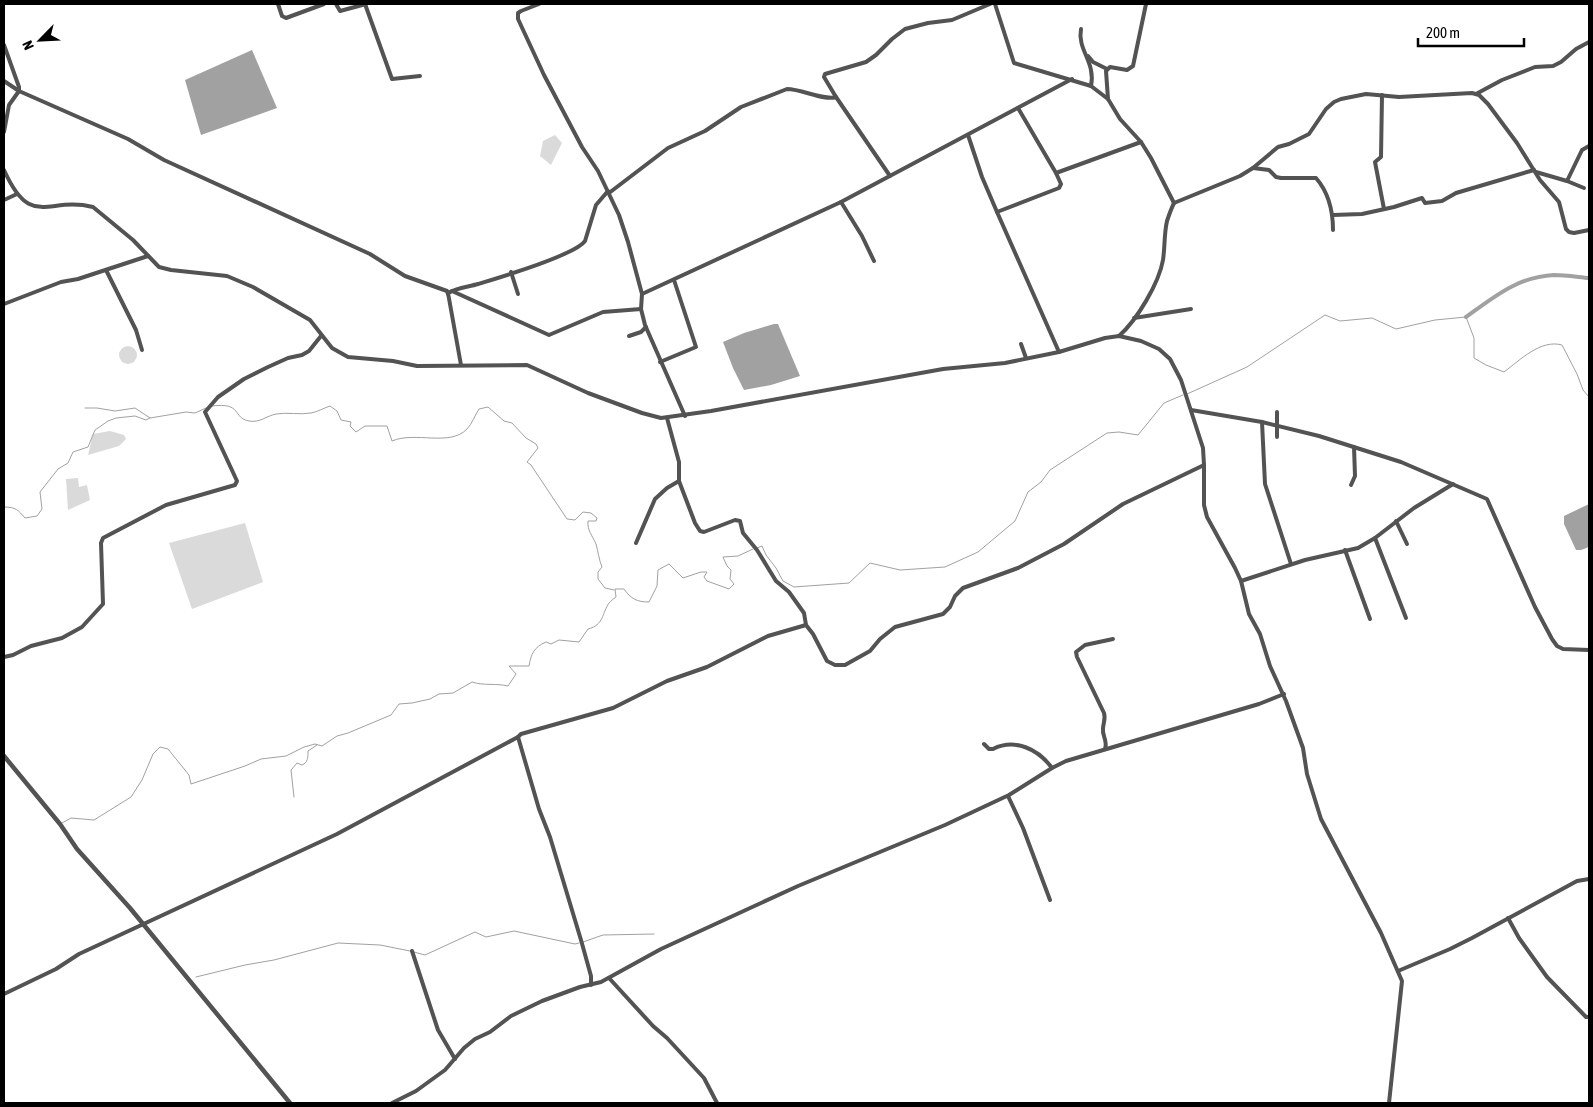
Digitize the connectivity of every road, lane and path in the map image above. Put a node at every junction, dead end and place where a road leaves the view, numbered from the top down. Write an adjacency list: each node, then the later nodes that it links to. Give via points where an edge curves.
1 (278, 4): 2 (street, via 286,18)
2 (324, 4)
3 (336, 4): 4 (street, via 340,11)
4 (365, 4): 14 (street, via 392,79)
5 (539, 4): 35 (street, via 518,13 518,19 544,75)
6 (990, 4): 21 (street, via 952,20 905,29 866,62 825,74)
7 (995, 4): 15 (street, via 1014,63)
8 (1146, 4): 13 (street, via 1133,66 1128,70)
9 (1081, 29): 12 (street, via 1078,34)
10 (1589, 42): 19 (street, via 1553,66 1535,67)
11 (4, 45): 18 (street)
12 (1084, 50): 13 (street, via 1093,62); 17 (street, via 1092,66)
13 (1107, 69): 22 (street)
14 (420, 76)
15 (1072, 80): 17 (street); 23 (street)
16 (4, 81): 18 (street)
17 (1091, 86): 22 (street)
18 (19, 91): 24 (street, via 9,105); 50 (street, via 128,138 164,160 370,254 405,276)
19 (1476, 94): 20 (street); 30 (street, via 1494,113)
20 (1382, 95): 28 (street, via 1357,95 1334,102 1309,134 1278,147); 40 (street, via 1381,157 1375,162)
21 (836, 97): 32 (street); 35 (street, via 826,98 787,89 758,99 662,152)
22 (1108, 99): 26 (street, via 1120,119)
23 (1018, 108): 25 (street); 31 (street)
24 (4, 132)
25 (968, 135): 32 (street); 41 (street)
26 (1141, 142): 31 (street); 39 (street)
27 (1589, 146): 33 (street, via 1582,150)
28 (1253, 168): 39 (street); 42 (street, via 1269,170 1281,178 1316,178 1324,189)
29 (4, 170): 36 (street)
30 (1535, 171): 33 (street); 40 (street, via 1456,193 1442,201 1425,202 1422,198); 44 (street, via 1559,202 1566,229 1574,233)
31 (1056, 173): 41 (street, via 1061,184 1058,188)
32 (890, 176): 38 (street)
33 (1567, 181): 34 (street)
34 (1584, 188)
35 (608, 192): 48 (street, via 596,205 582,246); 52 (street, via 628,242)
36 (17, 194): 37 (street); 45 (street, via 21,200 43,208 93,207)
37 (4, 200)
38 (841, 202): 46 (street); 49 (street)
39 (1174, 203): 56 (street, via 1167,220 1158,276 1146,302)
40 (1384, 209): 42 (street)
41 (997, 212): 63 (street)
42 (1333, 215): 43 (street)
43 (1333, 230)
44 (1589, 230)
45 (148, 256): 47 (street); 58 (street, via 159,267 227,276 253,287 310,320)
46 (874, 261)
47 (106, 270): 53 (street, via 61,282); 62 (street, via 136,330)
48 (512, 272): 50 (street); 51 (street)
49 (674, 280): 52 (street); 65 (street, via 696,348)
50 (450, 293): 55 (street, via 549,335 604,312); 66 (street)
51 (518, 294)
52 (642, 294): 55 (street)
53 (4, 304)
54 (1191, 308): 56 (street)
55 (641, 309): 57 (street)
56 (1133, 318): 60 (street)
57 (646, 327): 59 (street); 65 (street)
58 (321, 336): 66 (street, via 332,348 348,357 417,366); 91 (street, via 308,352 244,379 218,397 205,412 236,485 166,505 103,538 103,604 82,627 62,638)
59 (629, 336)
60 (1119, 336): 63 (street); 67 (street, via 1159,349 1170,358)
61 (1021, 344): 64 (street)
62 (142, 350)
63 (1059, 352): 64 (street)
64 (1026, 358): 69 (street, via 943,368)
65 (660, 362): 69 (street)
66 (461, 365): 70 (street, via 527,365 588,393 642,413)
67 (1191, 410): 71 (street); 75 (street, via 1200,436)
68 (1277, 412): 72 (street)
69 (685, 416): 70 (street)
70 (667, 418): 76 (street, via 680,462)
71 (1262, 422): 72 (street); 84 (street, via 1265,484)
72 (1277, 426): 73 (street); 74 (street)
73 (1277, 437)
74 (1354, 447): 77 (street, via 1402,462); 78 (street, via 1355,476)
75 (1204, 465): 85 (street, via 1207,517); 88 (street, via 1123,504 1064,544 1018,568 963,588 943,614 895,627 870,651 845,664 827,661)
76 (680, 481): 81 (street, via 656,499); 88 (street, via 700,531 740,520 743,533 776,581 789,592 804,613)
77 (1454, 484): 79 (street); 90 (street, via 1487,499 1535,606 1557,646)
78 (1352, 485)
79 (1396, 522): 80 (street); 82 (street)
80 (1375, 538): 83 (street, via 1358,548); 86 (street)
81 (636, 543)
82 (1407, 544)
83 (1345, 550): 84 (street); 87 (street)
84 (1291, 564): 85 (street)
85 (1241, 581): 92 (street, via 1249,614)
86 (1406, 618)
87 (1370, 619)
88 (806, 625): 93 (street, via 768,636 613,708 521,734)
89 (1113, 639): 95 (street, via 1085,645 1076,652 1104,713)
90 (1589, 650)
91 (4, 657)
92 (1284, 694): 95 (street); 104 (street, via 1303,748 1307,774 1321,819)
93 (518, 738): 102 (street, via 337,834); 106 (street, via 582,942)
94 (984, 744): 97 (street, via 992,750 1023,745 1042,755)
95 (1105, 749): 97 (street)
96 (4, 756): 102 (street, via 77,849)
97 (1052, 768): 98 (street)
98 (1008, 796): 100 (street); 105 (street, via 798,886 662,949)
99 (1589, 879): 101 (street, via 1577,881)
100 (1050, 900)
101 (1508, 918): 104 (street, via 1450,949); 108 (street, via 1547,977)
102 (143, 924): 107 (street); 110 (street)
103 (412, 951): 109 (street, via 438,1030)
104 (1398, 971): 113 (street, via 1402,991)
105 (609, 978): 106 (street); 112 (street, via 704,1078)
106 (591, 984): 109 (street, via 511,1016 475,1039)
107 (4, 994)
108 (1589, 1017)
109 (455, 1059): 111 (street, via 416,1091)
110 (290, 1103)
111 (392, 1103)
112 (717, 1103)
113 (1389, 1103)

